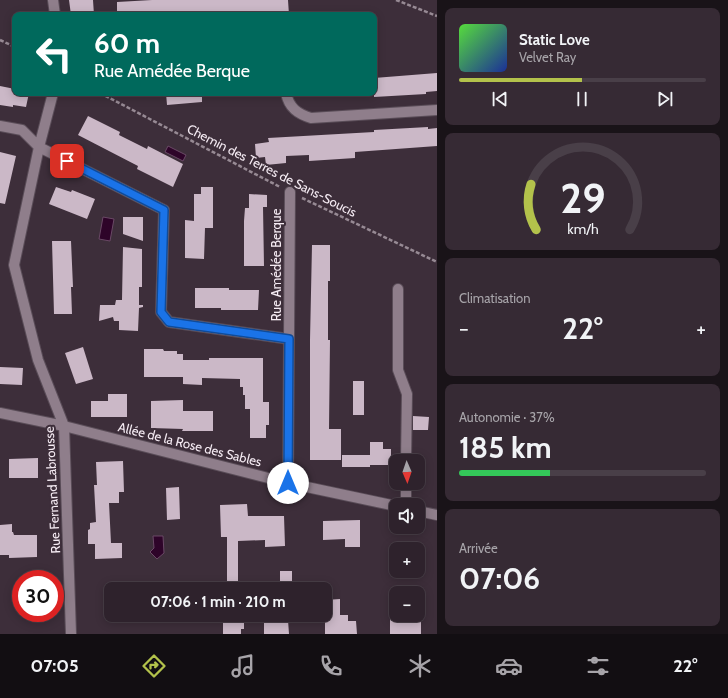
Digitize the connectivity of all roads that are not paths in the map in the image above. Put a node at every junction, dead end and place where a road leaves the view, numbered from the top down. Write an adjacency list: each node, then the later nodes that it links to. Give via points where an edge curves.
1 (53, 0): 2 (street)
2 (55, 12)
3 (53, 96): 7 (street, Rue Fernand Labrousse)
4 (287, 96): 5 (street, via 291,108 311,118)
5 (437, 110)
6 (0, 126): 7 (street, via 22,130)
7 (39, 147): 10 (street, Rue Amédée Berque, via 164,210 161,312 169,322); 12 (street, Rue Fernand Labrousse, via 14,265 38,360)
8 (290, 192): 10 (street, Rue Amédée Berque)
9 (398, 289): 13 (street, via 398,370 406,394)
10 (289, 339): 14 (street, Rue Amédée Berque)
11 (0, 413): 12 (street, Allée de la Rose des Sables)
12 (64, 426): 14 (street, Allée de la Rose des Sables); 18 (street, Rue Fernand Labrousse)
13 (406, 454)
14 (288, 483): 15 (street, Allée de la Rose des Sables)
15 (389, 505)
16 (425, 512): 17 (street)
17 (437, 515)
18 (71, 634)

